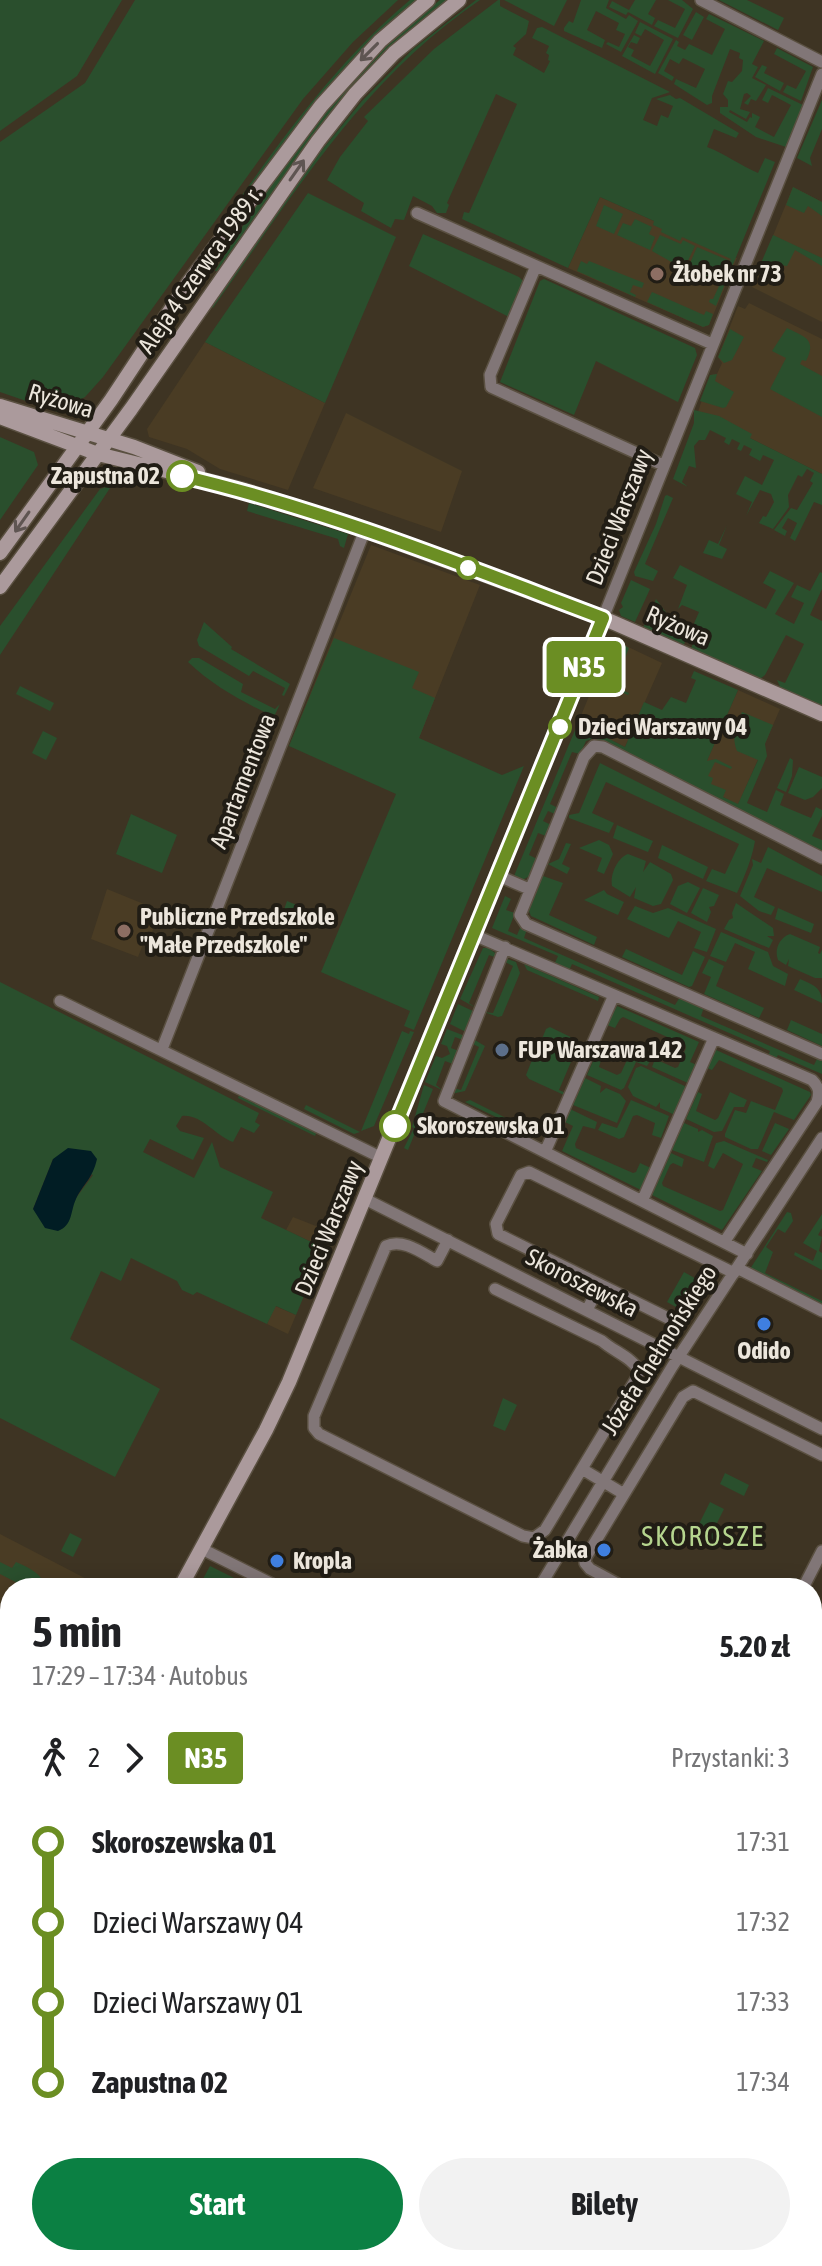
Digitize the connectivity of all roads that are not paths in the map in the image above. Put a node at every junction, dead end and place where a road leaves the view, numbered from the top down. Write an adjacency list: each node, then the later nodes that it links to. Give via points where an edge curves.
1 (428, 0): 11 (street, Aleja 4 Czerwca 1989 r., one-way to 11, via 380,41 321,106 189,282)
2 (459, 0): 12 (street, Aleja 4 Czerwca 1989 r., one-way to 2, via 336,118 394,53)
3 (701, 0): 4 (street)
4 (822, 62)
5 (822, 74): 8 (street, Dzieci Warszawy)
6 (417, 213): 7 (street)
7 (536, 266): 8 (street); 15 (street, via 490,375 491,387)
8 (712, 344): 15 (street, Dzieci Warszawy)
9 (0, 406): 11 (street, Ryżowa)
10 (0, 417): 13 (street, Ryżowa)
11 (87, 432): 12 (street, Ryżowa); 13 (street, Aleja 4 Czerwca 1989 r.)
12 (108, 440): 14 (street, Aleja 4 Czerwca 1989 r.); 16 (street, Ryżowa)
13 (77, 446): 14 (street, Ryżowa); 18 (street, Aleja 4 Czerwca 1989 r., one-way to 18)
14 (98, 454): 16 (street, Ryżowa); 19 (street, Aleja 4 Czerwca 1989 r.)
15 (663, 465): 20 (street, Dzieci Warszawy)
16 (243, 490): 17 (street, Ryżowa)
17 (365, 530): 20 (street, Ryżowa); 30 (street, Apartamentowa)
18 (0, 553)
19 (0, 587)
20 (603, 618): 21 (street, Ryżowa); 23 (street, Dzieci Warszawy)
21 (822, 714)
22 (822, 858): 24 (street, via 594,746 584,757)
23 (499, 876): 24 (street); 25 (street, Dzieci Warszawy)
24 (529, 889): 31 (street, via 520,915 526,924)
25 (474, 935): 26 (street); 35 (street, Dzieci Warszawy)
26 (505, 947): 27 (street); 34 (street, via 444,1099)
27 (614, 995): 29 (street); 34 (street)
28 (60, 1001): 30 (street)
29 (714, 1038): 32 (street, via 812,1080); 37 (street)
30 (162, 1049): 35 (street)
31 (822, 1054)
32 (820, 1090): 39 (street)
33 (822, 1138): 40 (street, Józefa Chełmońskiego)
34 (545, 1152): 37 (street)
35 (382, 1158): 36 (street, Dzieci Warszawy)
36 (365, 1199): 38 (street, Skoroszewska); 57 (street, Dzieci Warszawy, via 276,1411)
37 (643, 1199): 39 (street)
38 (448, 1240): 42 (street, Skoroszewska); 54 (street, via 437,1261 403,1244 386,1246 314,1416 314,1428 530,1539 542,1534)
39 (725, 1241): 40 (street)
40 (747, 1254): 41 (street, Józefa Chełmońskiego)
41 (736, 1270): 43 (street, via 523,1173 496,1224 497,1232); 47 (street); 49 (street, Józefa Chełmońskiego)
42 (535, 1284): 45 (street); 46 (street, Skoroszewska)
43 (600, 1285): 46 (street); 48 (street)
44 (495, 1289): 45 (street)
45 (525, 1304): 54 (street, via 602,1341 638,1368)
46 (587, 1310): 49 (street, Skoroszewska)
47 (822, 1311)
48 (678, 1323)
49 (680, 1357): 50 (street, Skoroszewska); 55 (street, Józefa Chełmońskiego)
50 (776, 1405): 51 (street); 52 (street, Skoroszewska)
51 (766, 1427): 53 (street); 56 (street, via 693,1391 683,1397)
52 (822, 1429)
53 (822, 1455)
54 (582, 1469): 55 (street)
55 (602, 1482): 56 (street); 61 (street, Józefa Chełmońskiego)
56 (624, 1494): 62 (street, via 586,1557 590,1569)
57 (202, 1549): 59 (street, Dzieci Warszawy); 60 (street)
58 (822, 1551): 63 (street)
59 (186, 1578)
60 (260, 1578)
61 (545, 1578)
62 (607, 1578)
63 (808, 1578)

